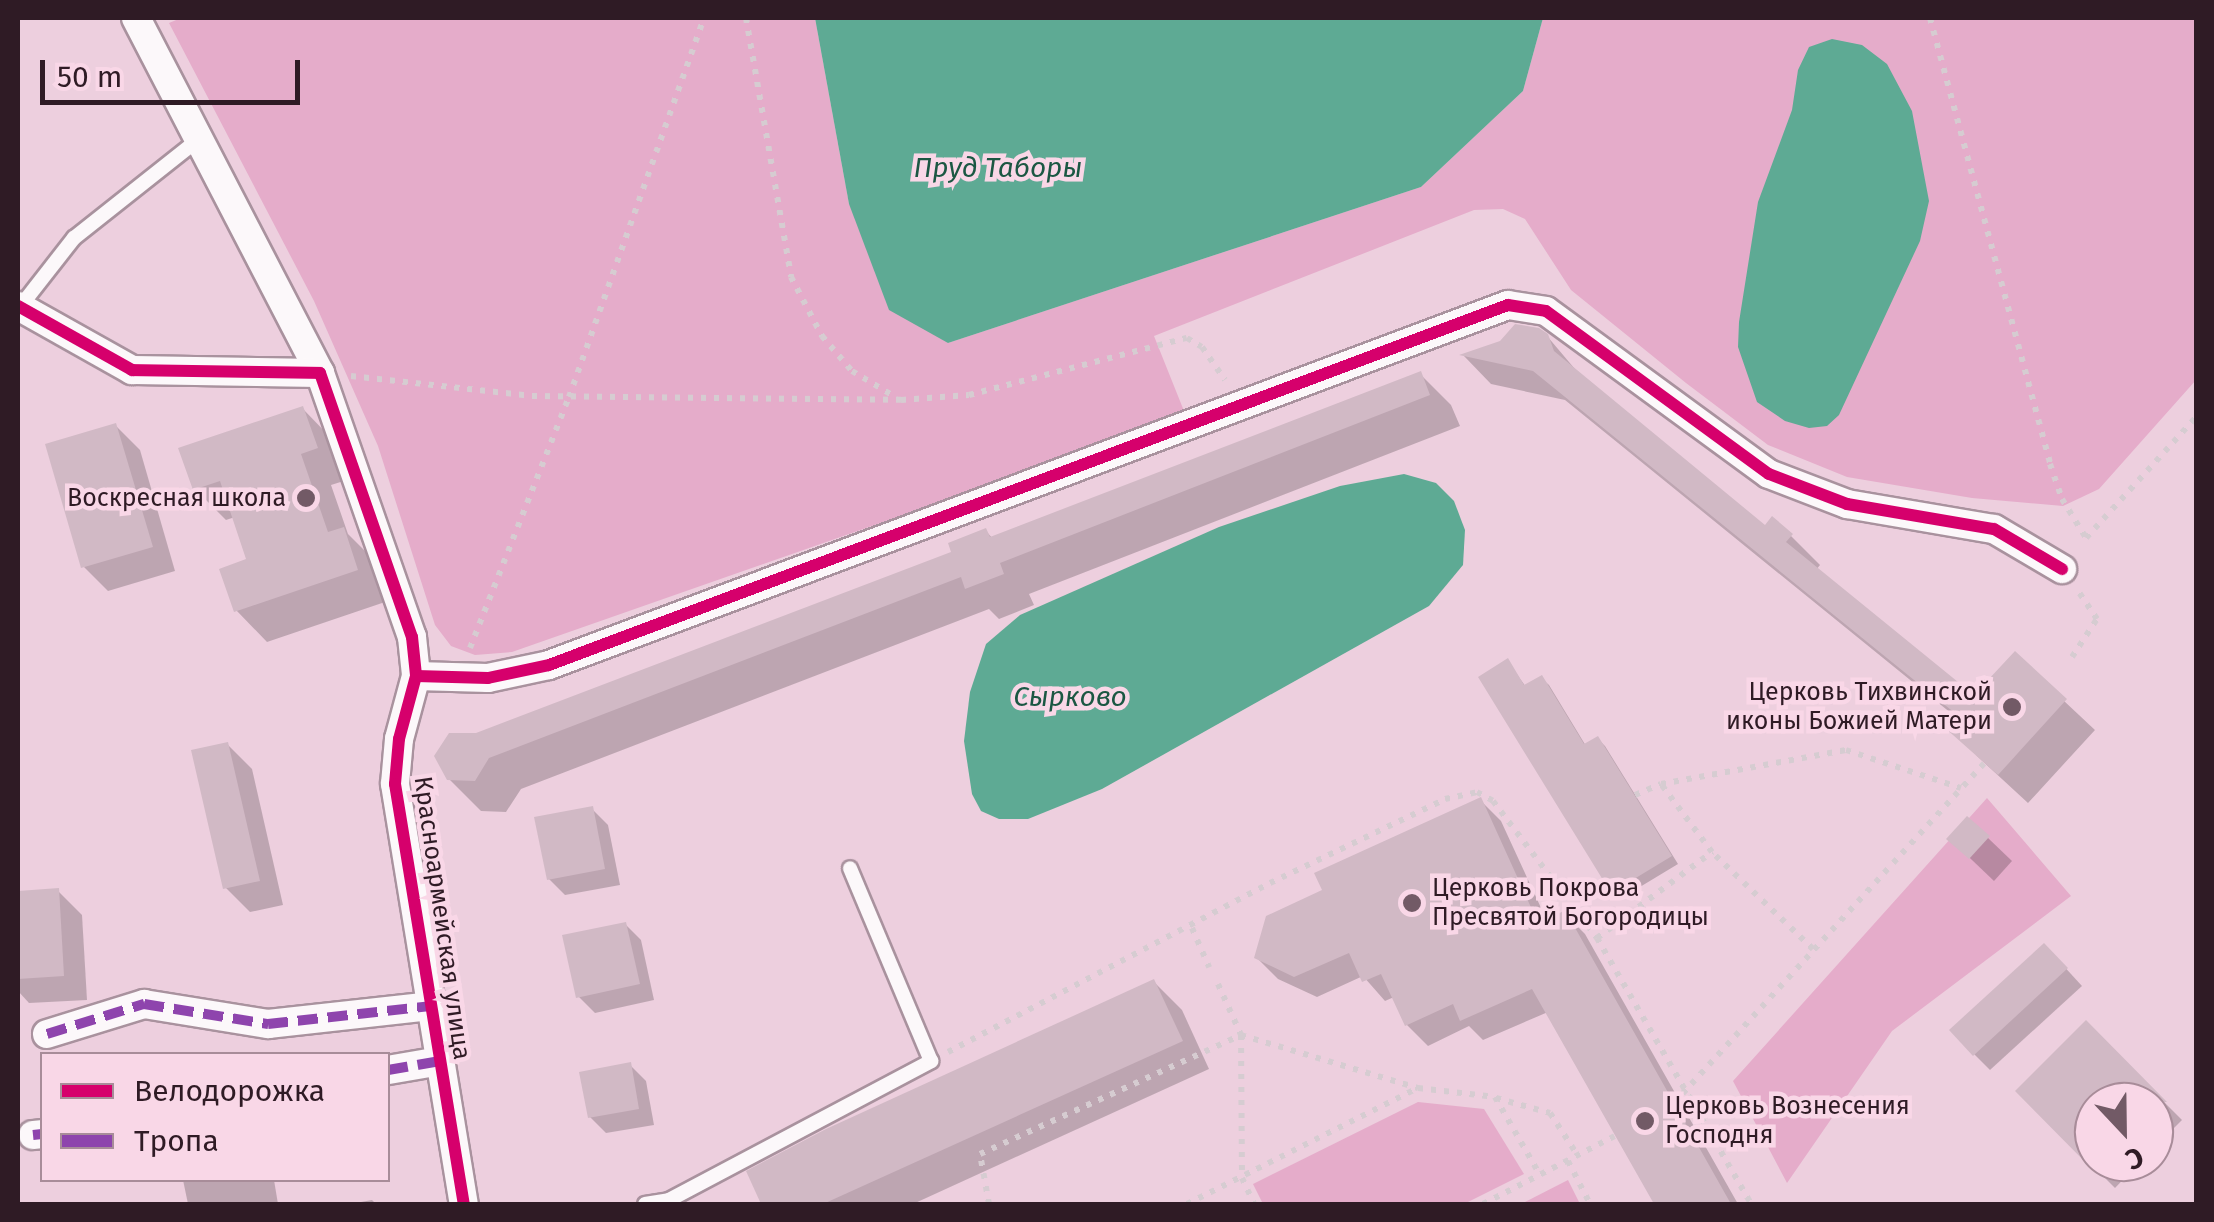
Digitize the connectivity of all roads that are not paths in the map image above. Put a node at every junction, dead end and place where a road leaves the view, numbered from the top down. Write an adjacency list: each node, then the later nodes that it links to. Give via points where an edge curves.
1 (136, 18): 2 (street, Красноармейская улица)
2 (200, 138): 3 (lane, via 74,238); 4 (street, Красноармейская улица)
3 (19, 306): 4 (street, via 132,370)
4 (320, 373): 6 (street, Красноармейская улица, via 401,598)
5 (2062, 570): 6 (street, via 1994,529 1848,504 1769,474 1546,311 1508,305 549,665 488,678)
6 (416, 676): 8 (street, Красноармейская улица, via 395,784)
7 (850, 868): 12 (lane, via 931,1061)
8 (430, 1006): 9 (street, via 268,1024 144,1004); 10 (street, Красноармейская улица)
9 (47, 1034)
10 (440, 1062): 11 (street); 13 (street, Красноармейская улица)
11 (390, 1070)
12 (670, 1202): 14 (lane)
13 (464, 1204)
14 (646, 1204)

